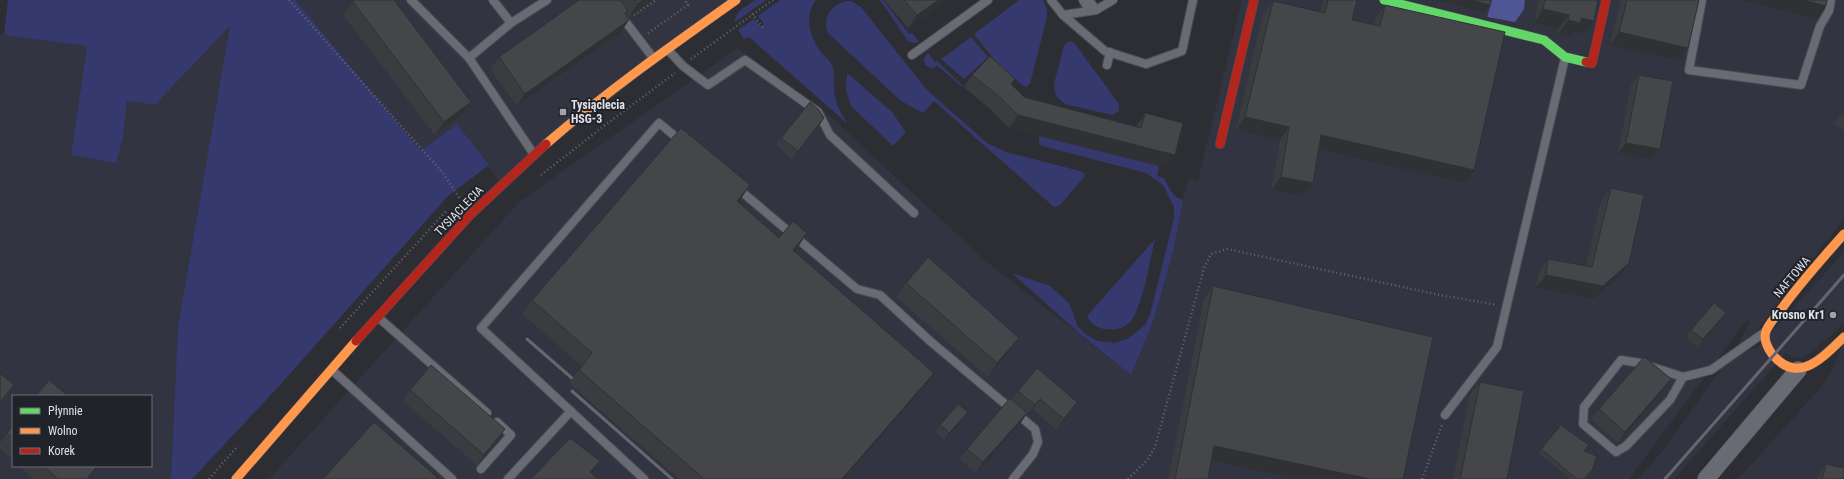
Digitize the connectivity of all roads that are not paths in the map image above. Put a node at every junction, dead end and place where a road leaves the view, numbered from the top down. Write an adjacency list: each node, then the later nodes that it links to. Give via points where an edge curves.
1 (411, 0): 24 (lane)
2 (493, 0): 19 (lane)
3 (547, 0): 19 (lane)
4 (609, 0): 25 (lane)
5 (736, 0): 20 (street, TYSIĄCLECIA)
6 (988, 0): 22 (lane)
7 (1051, 0): 18 (lane)
8 (1083, 0): 17 (lane)
9 (1090, 0): 17 (lane)
10 (1193, 0): 21 (lane, via 1182,51 1146,64)
11 (1254, 0): 27 (street)
12 (1384, 0): 23 (street, via 1544,40)
13 (1606, 0): 23 (street, via 1592,63)
14 (1702, 0): 15 (lane, via 1689,70 1801,85)
15 (1831, 0)
16 (1108, 1): 17 (lane)
17 (1093, 10): 18 (lane)
18 (1063, 15): 21 (lane)
19 (511, 23): 24 (lane)
20 (667, 49): 25 (street, TYSIĄCLECIA); 31 (lane, via 683,66 708,85 745,60 818,112 830,135)
21 (1110, 52): 26 (lane)
22 (912, 55)
23 (1565, 57): 40 (lane, via 1496,347)
24 (469, 58): 29 (lane)
25 (654, 59): 29 (street, TYSIĄCLECIA, via 572,121)
26 (1107, 66)
27 (1220, 144)
28 (689, 148): 39 (lane, via 658,123 481,328)
29 (534, 154): 33 (street, TYSIĄCLECIA, via 471,214)
30 (732, 183): 46 (lane, via 857,289 880,295 930,341 1035,429 1038,442 1033,454)
31 (914, 213)
32 (1844, 234): 34 (street, NAFTOWA, via 1782,307)
33 (378, 317): 36 (street, TYSIĄCLECIA); 41 (lane, via 511,435)
34 (1766, 331): 37 (street, via 1765,340 1773,356 1785,366); 38 (lane, via 1711,370)
35 (1844, 337): 37 (street, via 1824,355)
36 (331, 369): 42 (street, TYSIĄCLECIA); 43 (lane)
37 (1798, 370): 47 (street)
38 (1683, 377): 38 (lane, via 1640,363 1621,360 1584,407 1583,424 1616,452 1626,446 1670,400)
39 (571, 411): 44 (lane); 45 (lane)
40 (1445, 415)
41 (481, 468)
42 (236, 479)
43 (452, 479)
44 (508, 479)
45 (644, 479)
46 (1012, 479)
47 (1706, 479)

